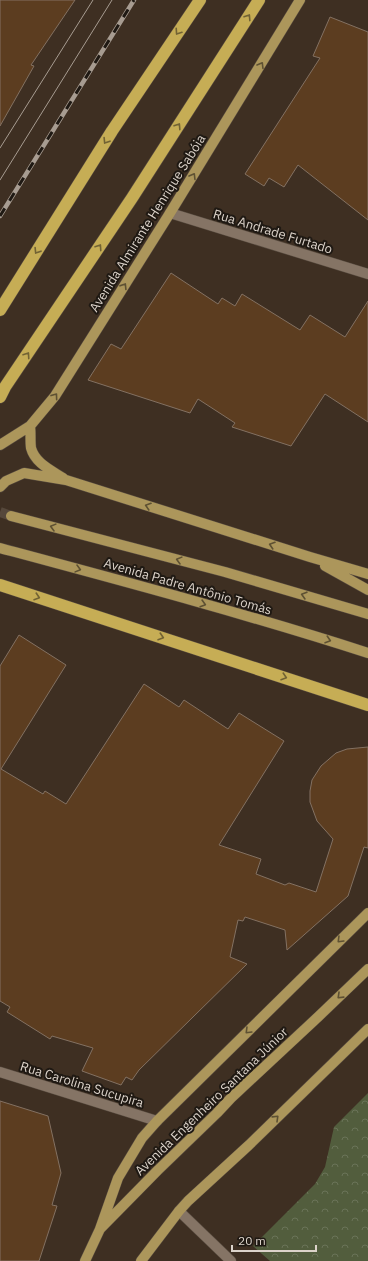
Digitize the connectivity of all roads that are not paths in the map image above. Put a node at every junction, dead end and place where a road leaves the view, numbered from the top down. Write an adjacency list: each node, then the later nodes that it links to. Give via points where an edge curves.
1 (200, 0): 6 (highway, one-way to 6, via 112,131)
2 (259, 0): 7 (highway, Avenida Almirante Henrique Sabóia, one-way to 2)
3 (300, 0): 4 (main road, Avenida Almirante Henrique Sabóia, one-way to 3)
4 (170, 213): 5 (street, Rua Andrade Furtado); 8 (main road, Avenida Almirante Henrique Sabóia, one-way to 4, via 55,396)
5 (368, 274)
6 (0, 310)
7 (0, 397)
8 (30, 426): 9 (main road, Avenida Almirante Henrique Sabóia); 10 (main road, via 32,448 37,460)
9 (0, 445)
10 (66, 480): 11 (main road, via 24,474 6,481); 14 (main road, one-way to 10)
11 (0, 487)
12 (11, 516): 18 (main road, Avenida Padre Antônio Tomás, one-way to 12, via 225,572)
13 (0, 548): 19 (main road, Avenida Padre Antônio Tomás, one-way to 19, via 201,603)
14 (310, 557): 15 (main road); 17 (main road)
15 (368, 574)
16 (0, 585): 20 (highway, one-way to 20)
17 (368, 590)
18 (368, 614)
19 (368, 653)
20 (368, 705)
21 (368, 913): 25 (main road, one-way to 25)
22 (368, 968): 27 (main road, Avenida Engenheiro Santana Júnior, one-way to 27, via 231,1098)
23 (368, 1029): 26 (main road, one-way to 23)
24 (0, 1072): 25 (street, Rua Carolina Sucupira)
25 (157, 1121): 27 (main road, via 142,1138 118,1178)
26 (179, 1211): 29 (main road); 30 (street)
27 (100, 1229): 28 (main road, Avenida Engenheiro Santana Júnior)
28 (85, 1261)
29 (141, 1261)
30 (231, 1261)

